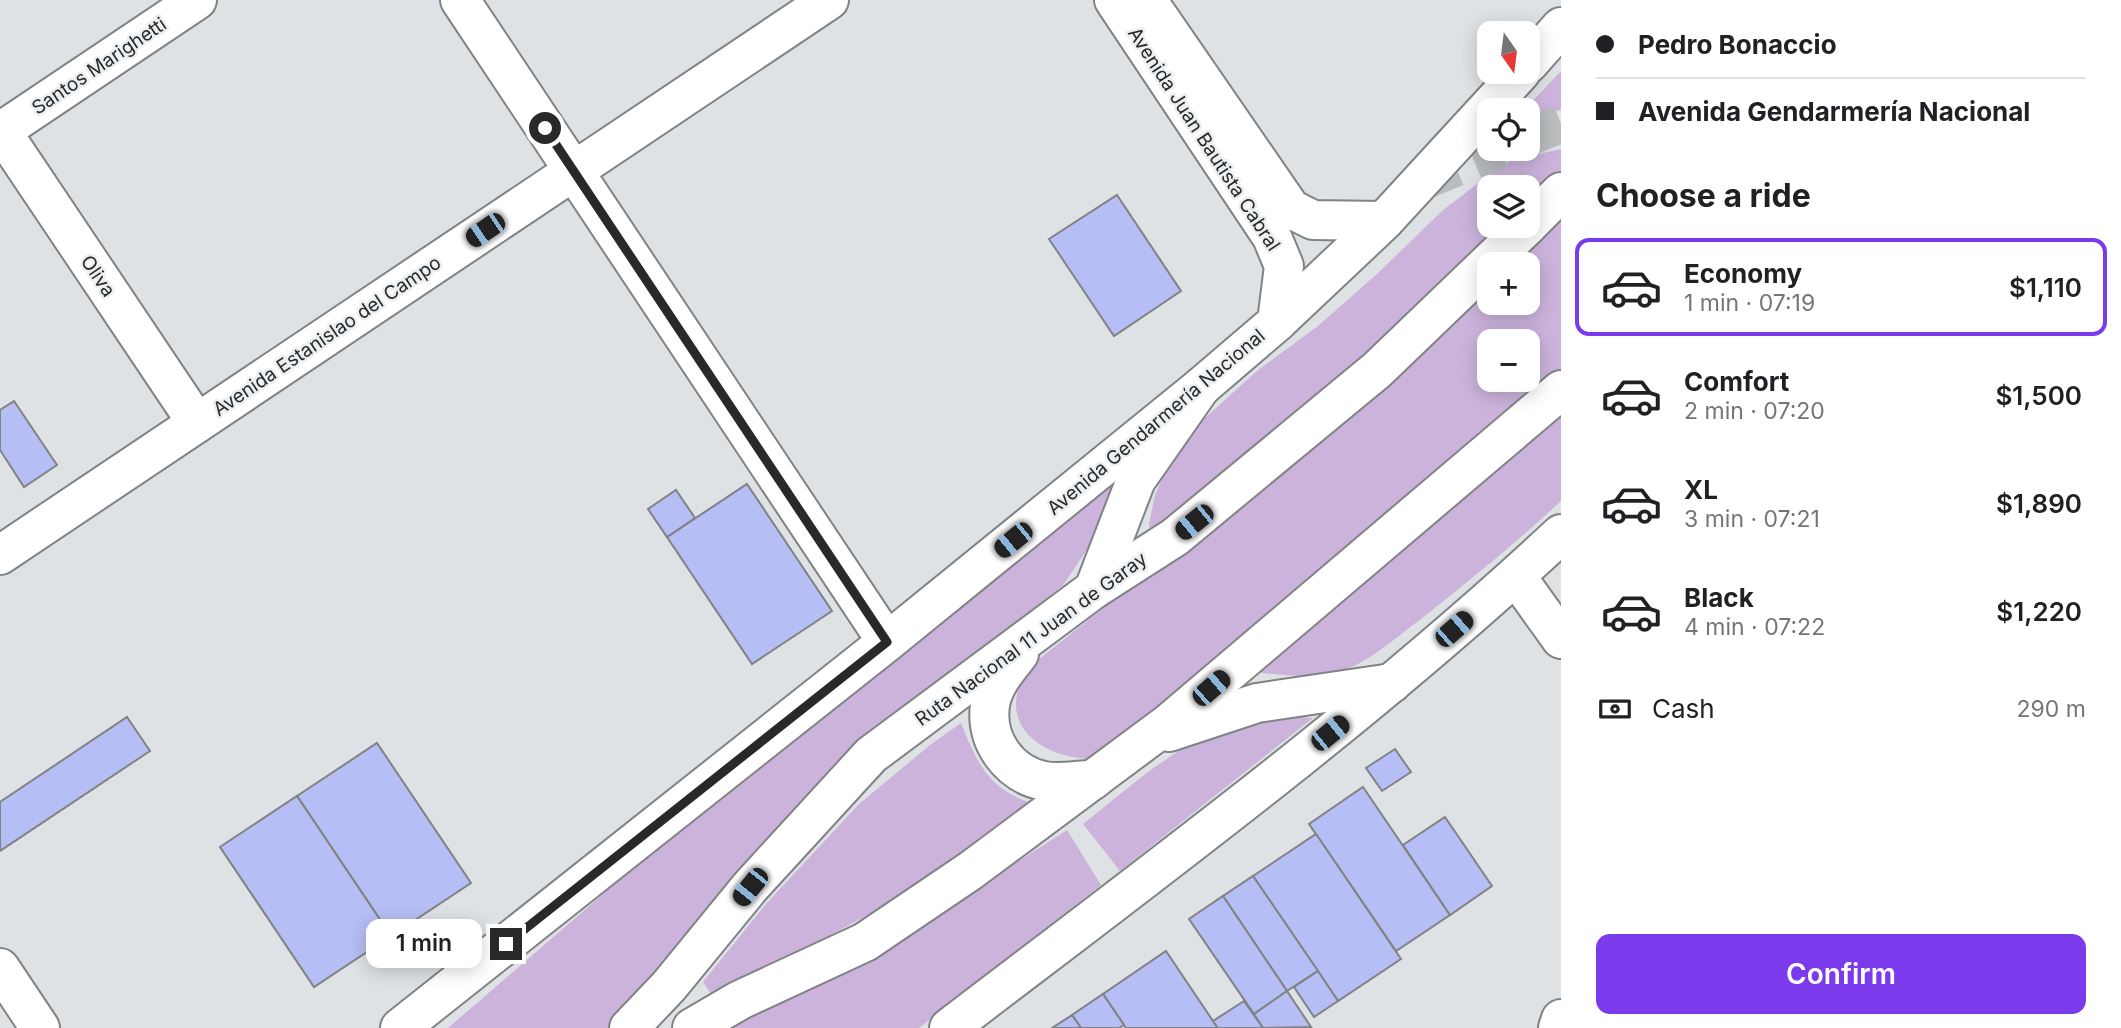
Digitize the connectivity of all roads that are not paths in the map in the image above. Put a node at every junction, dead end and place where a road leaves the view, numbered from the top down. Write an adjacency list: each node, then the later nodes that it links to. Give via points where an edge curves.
1 (197, 0): 9 (main road, Santos Marighetti)
2 (460, 0): 10 (main road)
3 (829, 0): 10 (main road, Avenida Estanislao del Campo)
4 (1114, 0): 15 (main road, Avenida Juan Bautista Cabral, via 1272,237 1284,266)
5 (1147, 0): 13 (main road, Avenida Juan Bautista Cabral, via 1291,209 1313,220)
6 (1561, 27): 7 (main road)
7 (1540, 51)
8 (1510, 84): 13 (main road, Avenida Gendarmería Nacional)
9 (1, 131): 18 (main road, Oliva)
10 (574, 171): 18 (main road, Avenida Estanislao del Campo); 25 (main road)
11 (1561, 192): 12 (main road, Ruta Nacional 11 Juan de Garay)
12 (1540, 212)
13 (1384, 221): 15 (main road, Avenida Gendarmería Nacional)
14 (1514, 238): 22 (main road, Ruta Nacional 11 Juan de Garay, via 1335,406 1175,537)
15 (1276, 322): 16 (main road, Avenida Gendarmería Nacional)
16 (1201, 387): 22 (main road, via 1136,480); 25 (main road, Avenida Gendarmería Nacional)
17 (1561, 390): 27 (main road)
18 (197, 423): 20 (main road, Avenida Estanislao del Campo)
19 (1561, 534): 21 (main road)
20 (0, 555)
21 (1516, 576): 24 (main road); 26 (main road)
22 (1094, 589): 23 (main road, Ruta Nacional 11 Juan de Garay)
23 (1041, 628): 28 (main road, via 1000,677 990,704 990,729 1005,760 1025,775 1046,782); 33 (main road, Ruta Nacional 11 Juan de Garay, via 871,755)
24 (1561, 639)
25 (887, 642): 32 (main road, Avenida Gendarmería Nacional)
26 (1392, 683): 27 (main road, via 1257,704); 35 (main road)
27 (1147, 739): 28 (main road)
28 (1093, 780): 34 (main road, via 970,872 865,942 740,1000)
29 (0, 968): 31 (main road)
30 (1561, 1019): 36 (main road)
31 (40, 1028)
32 (400, 1028)
33 (629, 1028)
34 (692, 1028)
35 (949, 1028)
36 (1558, 1028)

